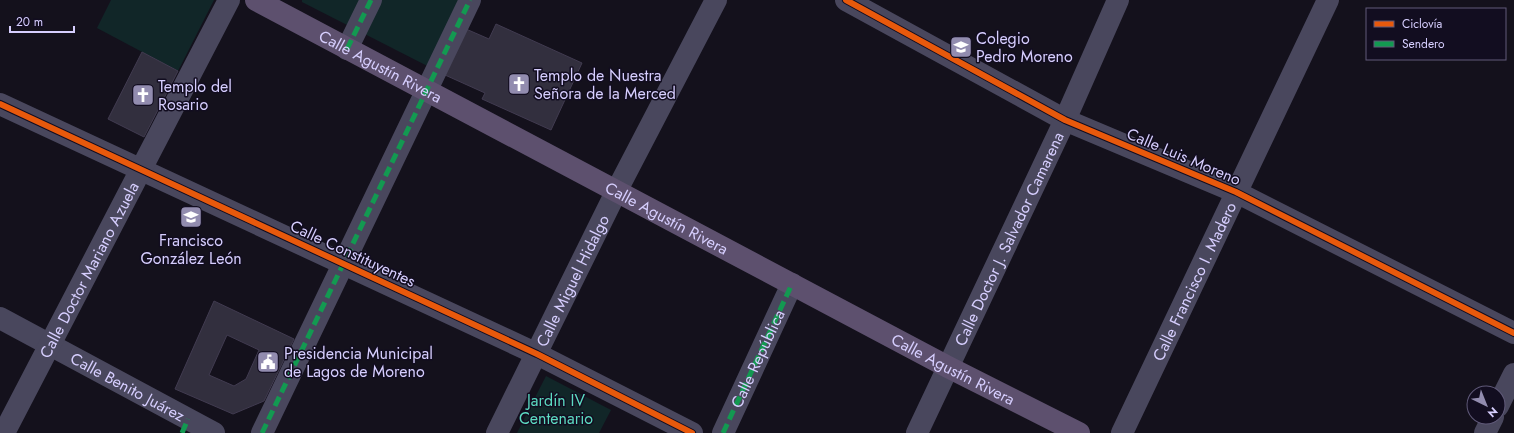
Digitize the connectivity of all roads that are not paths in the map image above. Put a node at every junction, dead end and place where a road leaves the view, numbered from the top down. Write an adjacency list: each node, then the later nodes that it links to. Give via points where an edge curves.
1 (229, 0): 13 (street, Calle Doctor Mariano Azuela)
2 (256, 0): 9 (main road, Calle Agustín Rivera)
3 (371, 0): 9 (street)
4 (470, 0): 10 (street)
5 (716, 0): 14 (street, Calle Miguel Hidalgo)
6 (846, 0): 12 (street, Calle Luis Moreno)
7 (1118, 0): 12 (street, Calle Doctor J. Salvador Camarena)
8 (1328, 0): 15 (street, Calle Francisco I. Madero)
9 (347, 49): 10 (main road, Calle Agustín Rivera)
10 (426, 91): 14 (main road, Calle Agustín Rivera); 16 (street)
11 (0, 104): 13 (street, Calle Constituyentes)
12 (1065, 120): 15 (street, Calle Luis Moreno); 22 (street, Calle Doctor J. Salvador Camarena)
13 (142, 169): 16 (street, Calle Constituyentes); 20 (street, Calle Doctor Mariano Azuela)
14 (616, 192): 17 (main road, Calle Agustín Rivera); 21 (street, Calle Miguel Hidalgo)
15 (1236, 192): 19 (street, Calle Luis Moreno); 34 (street, Calle Francisco I. Madero)
16 (344, 263): 21 (street, Calle Constituyentes); 28 (street)
17 (792, 284): 22 (main road, Calle Agustín Rivera); 31 (street, Calle República)
18 (0, 318): 20 (street, Calle Benito Juárez)
19 (1514, 333)
20 (50, 344): 25 (street, Calle Benito Juárez); 26 (street, Calle Doctor Mariano Azuela)
21 (537, 354): 29 (street, Calle Miguel Hidalgo); 30 (street, Calle Constituyentes)
22 (948, 367): 32 (street, Calle Doctor J. Salvador Camarena); 33 (main road, Calle Agustín Rivera)
23 (1514, 374): 24 (street)
24 (1506, 390)
25 (185, 426): 27 (street, Calle Benito Juárez)
26 (4, 433)
27 (214, 433)
28 (262, 433)
29 (497, 433)
30 (692, 433)
31 (723, 433)
32 (917, 433)
33 (1079, 433)
34 (1122, 433)

